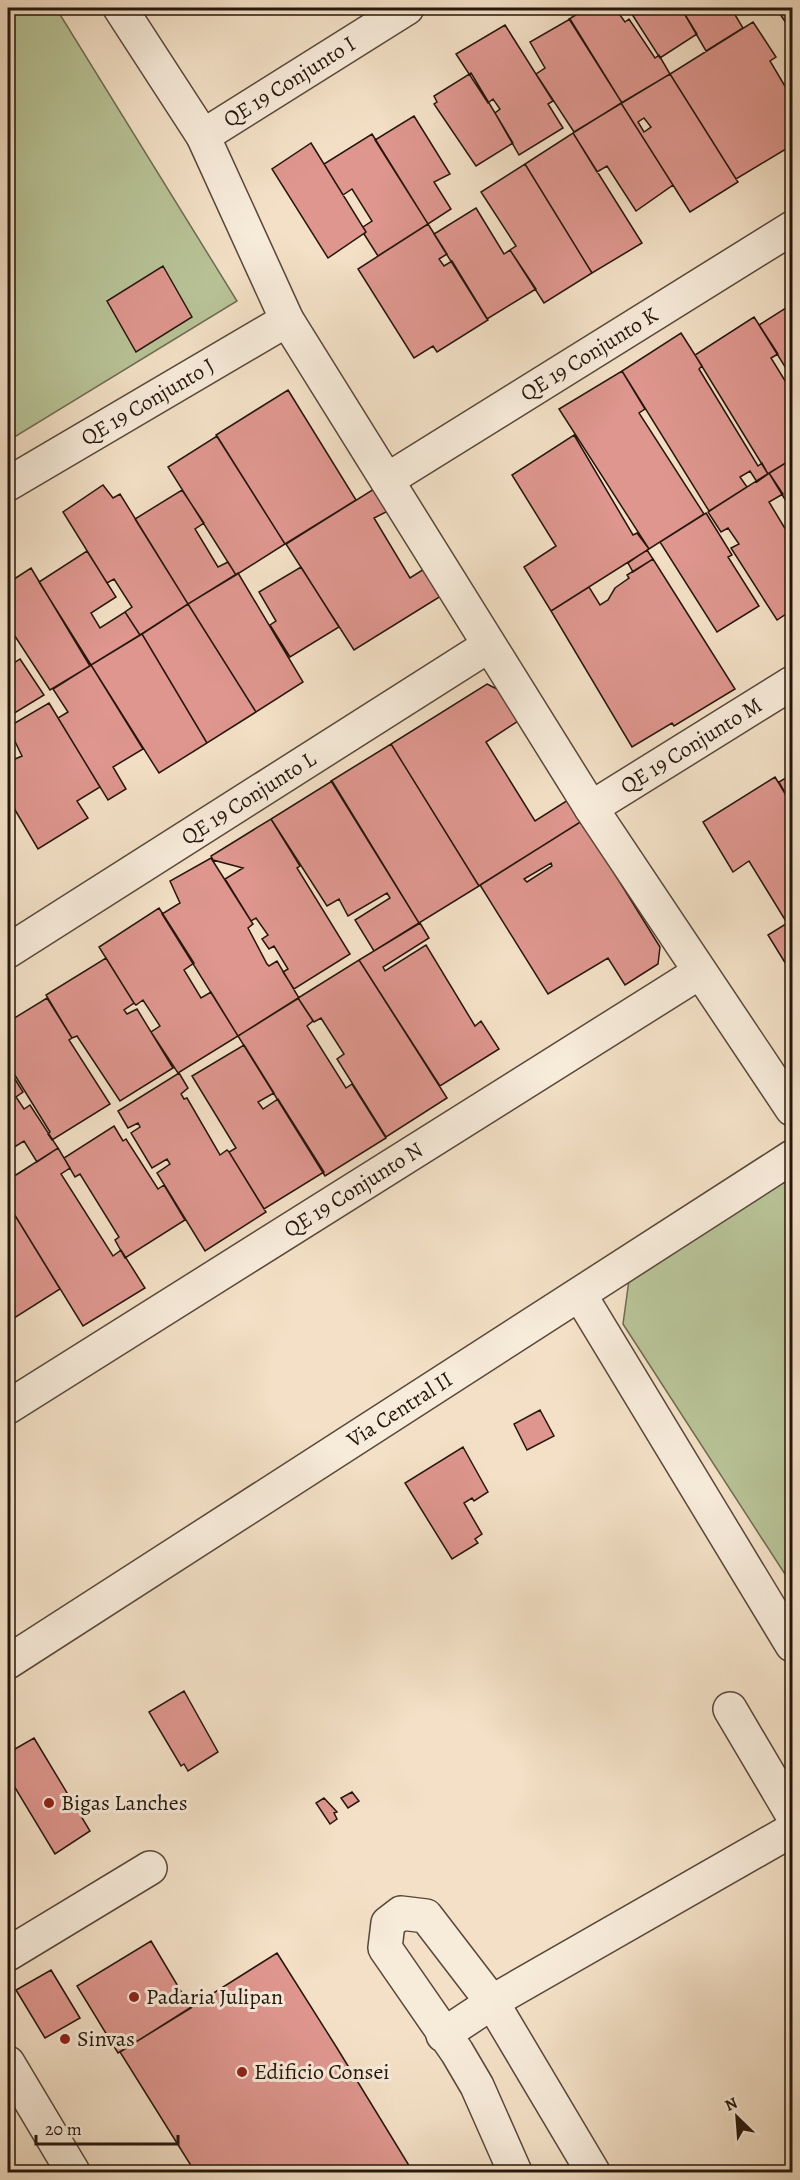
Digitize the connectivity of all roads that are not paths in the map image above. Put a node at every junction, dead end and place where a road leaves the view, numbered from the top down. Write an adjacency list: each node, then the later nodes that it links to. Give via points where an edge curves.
1 (120, 8): 3 (street)
2 (407, 8): 3 (street, QE 19 Conjunto I)
3 (203, 136): 5 (street)
4 (792, 228): 6 (street, QE 19 Conjunto K)
5 (287, 320): 6 (street); 7 (street, QE 19 Conjunto J)
6 (387, 480): 8 (street)
7 (8, 484)
8 (488, 646): 10 (street); 11 (street, QE 19 Conjunto L)
9 (792, 683): 10 (street, QE 19 Conjunto M)
10 (591, 808): 12 (street)
11 (8, 951)
12 (700, 972): 13 (street); 16 (street, QE 19 Conjunto N)
13 (792, 1109)
14 (792, 1157): 15 (street, Via Central II)
15 (580, 1295): 17 (street); 18 (street, Via Central II)
16 (8, 1407)
17 (792, 1644)
18 (8, 1662)
19 (730, 1709): 20 (street)
20 (792, 1814)
21 (792, 1830): 24 (street)
22 (150, 1868): 23 (street)
23 (8, 1954)
24 (492, 2002): 25 (street); 25 (street, via 426,1916 400,1912 388,1923 385,1948); 29 (street)
25 (443, 2035): 28 (street, via 477,2086)
26 (8, 2063): 27 (street)
27 (63, 2167)
28 (515, 2172)
29 (593, 2172)

